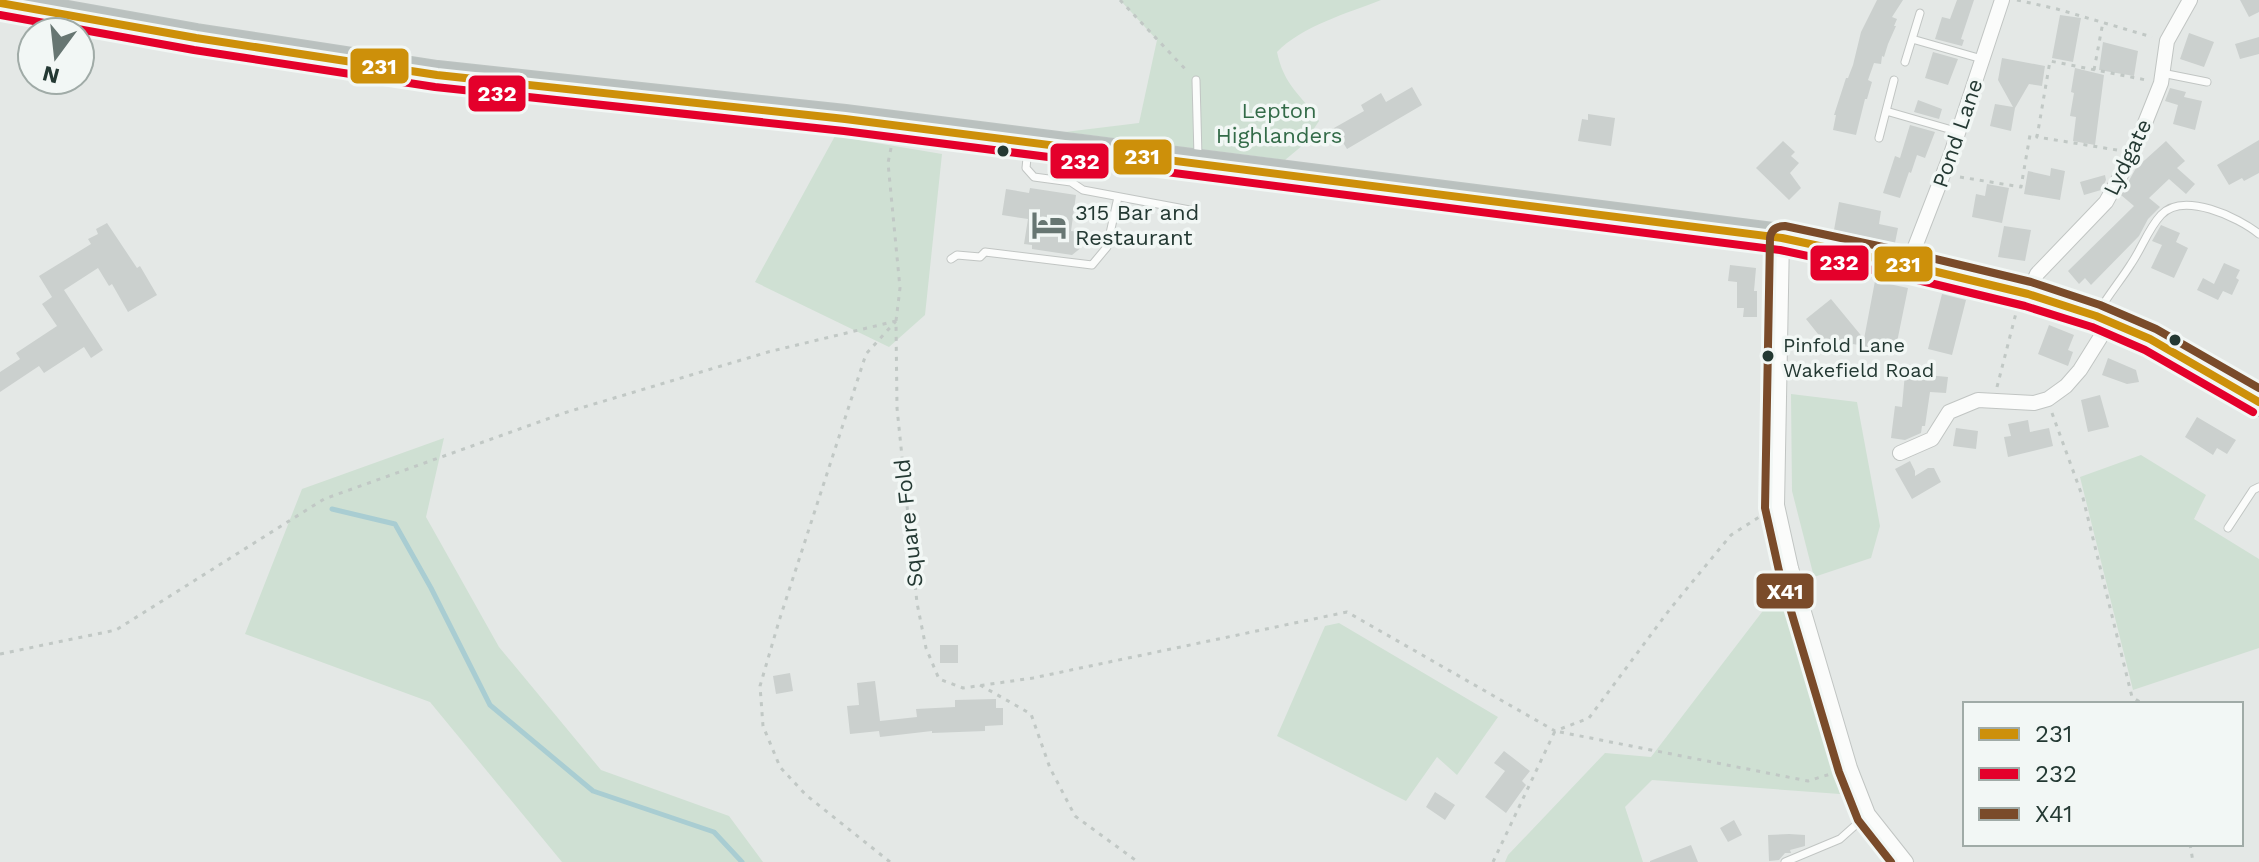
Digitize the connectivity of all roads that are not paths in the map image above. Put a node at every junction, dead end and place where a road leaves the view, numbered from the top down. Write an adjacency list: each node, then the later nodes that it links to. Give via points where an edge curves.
1 (2002, 0): 6 (street, Pond Lane)
2 (2190, 0): 8 (street, Lydgate, via 2167,41)
3 (0, 3): 15 (highway, via 437,75)
4 (1920, 13): 5 (lane)
5 (1912, 39): 6 (lane); 7 (lane)
6 (1982, 59): 13 (street, Pond Lane)
7 (1905, 62)
8 (2162, 78): 11 (lane); 25 (street, Lydgate, via 2133,153 2106,202 2037,274)
9 (1196, 80): 17 (lane)
10 (1894, 80): 12 (lane)
11 (2207, 82)
12 (1886, 111): 13 (lane); 14 (lane)
13 (1959, 132): 24 (street, Pond Lane)
14 (1879, 138)
15 (1028, 142): 16 (highway); 18 (lane, via 1026,168 1034,177)
16 (1076, 148): 17 (highway); 18 (lane)
17 (1198, 164): 22 (highway)
18 (1071, 182): 19 (lane)
19 (1118, 197): 20 (lane); 23 (lane, via 1107,247 1092,265 985,252)
20 (1195, 211)
21 (2259, 234): 26 (lane, via 2199,206 2172,207 2110,292)
22 (1782, 238): 24 (highway); 31 (street, via 1777,505 1791,568)
23 (951, 259)
24 (1908, 265): 25 (highway)
25 (2025, 294): 26 (highway)
26 (2103, 319): 27 (highway, via 2150,339); 28 (street, via 2080,370 2048,399 1978,400 1949,412 1932,439)
27 (2259, 402)
28 (1900, 453)
29 (2259, 487): 30 (lane)
30 (2228, 528)
31 (1868, 814): 32 (lane, via 1840,839); 33 (street)
32 (1785, 862)
33 (1906, 862)

